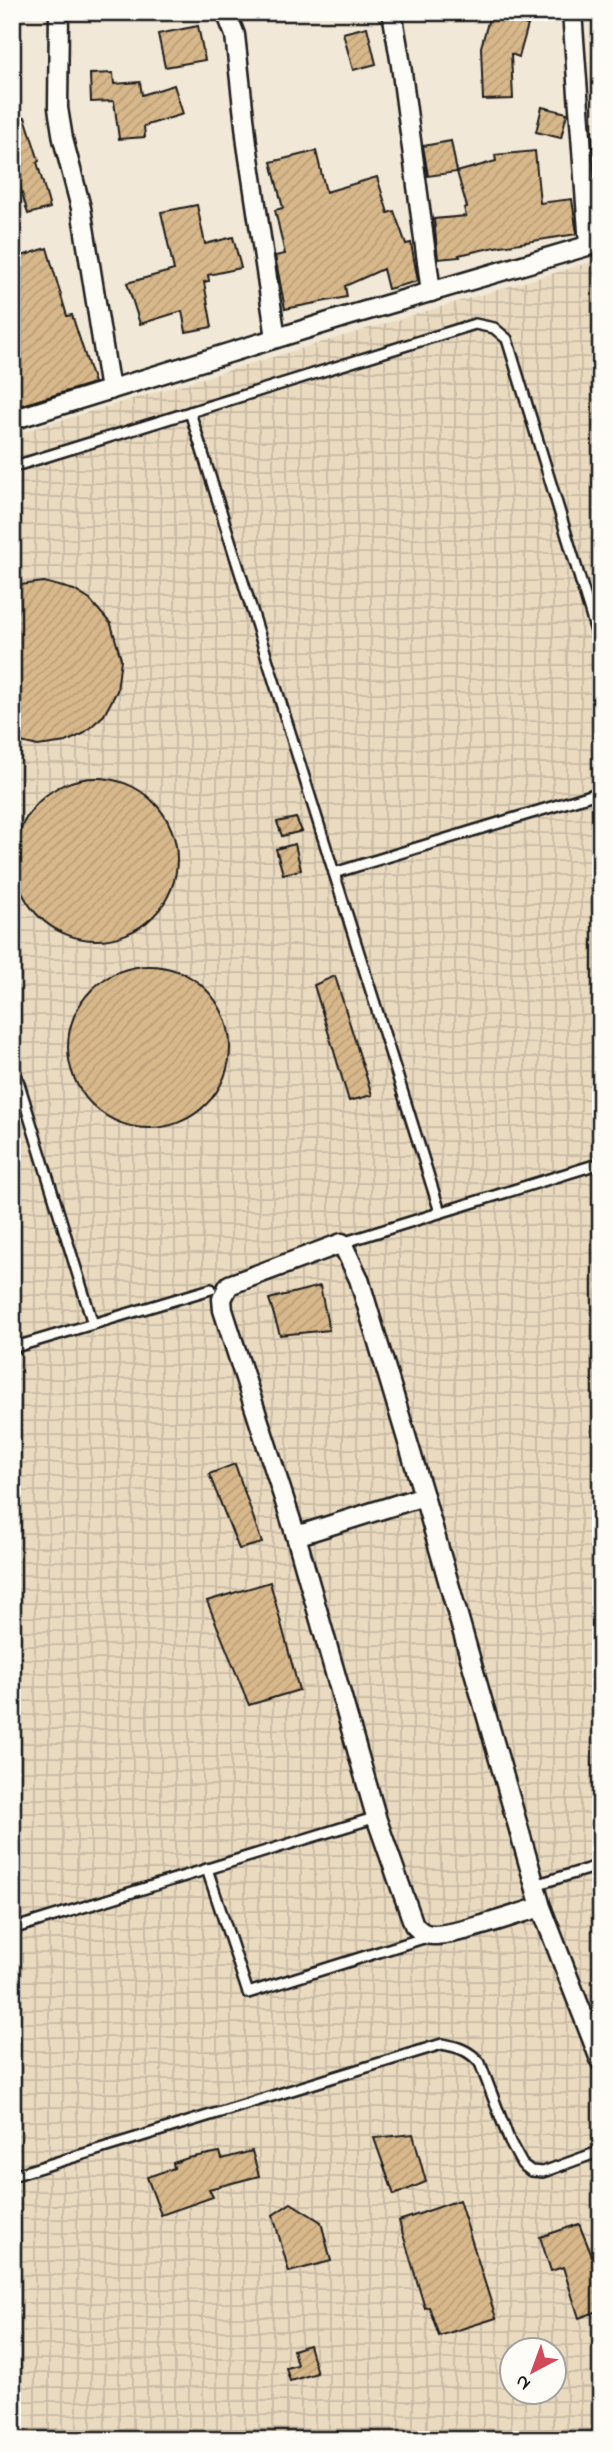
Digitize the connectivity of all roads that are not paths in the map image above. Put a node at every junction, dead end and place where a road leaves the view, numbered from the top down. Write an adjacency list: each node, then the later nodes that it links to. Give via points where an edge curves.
1 (59, 12): 8 (street, via 58,108 81,208)
2 (226, 12): 7 (street, via 235,34)
3 (391, 12): 6 (street)
4 (572, 12): 5 (street)
5 (595, 244): 6 (street)
6 (432, 292): 7 (street)
7 (276, 338): 8 (street)
8 (110, 390): 10 (street)
9 (190, 412): 11 (lane); 12 (lane, via 475,324 494,328 507,339); 14 (lane)
10 (12, 420)
11 (12, 467)
12 (601, 648)
13 (601, 792): 14 (lane)
14 (334, 873): 17 (lane)
15 (12, 1061): 20 (lane)
16 (601, 1163): 17 (lane)
17 (440, 1212): 18 (lane)
18 (342, 1243): 22 (street, via 359,1279); 23 (street, via 229,1285 222,1299)
19 (211, 1289): 20 (lane)
20 (93, 1324): 21 (lane)
21 (12, 1348)
22 (424, 1496): 23 (street); 27 (street)
23 (296, 1536): 24 (street)
24 (376, 1818): 26 (lane); 30 (street, via 414,1925)
25 (601, 1865): 27 (lane)
26 (207, 1869): 29 (lane); 30 (lane, via 248,1993)
27 (535, 1885): 28 (street)
28 (541, 1907): 30 (street); 31 (street)
29 (12, 1929)
30 (434, 1935)
31 (601, 2062)
32 (601, 2151): 33 (lane, via 543,2172 531,2171 510,2142 480,2063 463,2048 442,2044)
33 (12, 2176)

